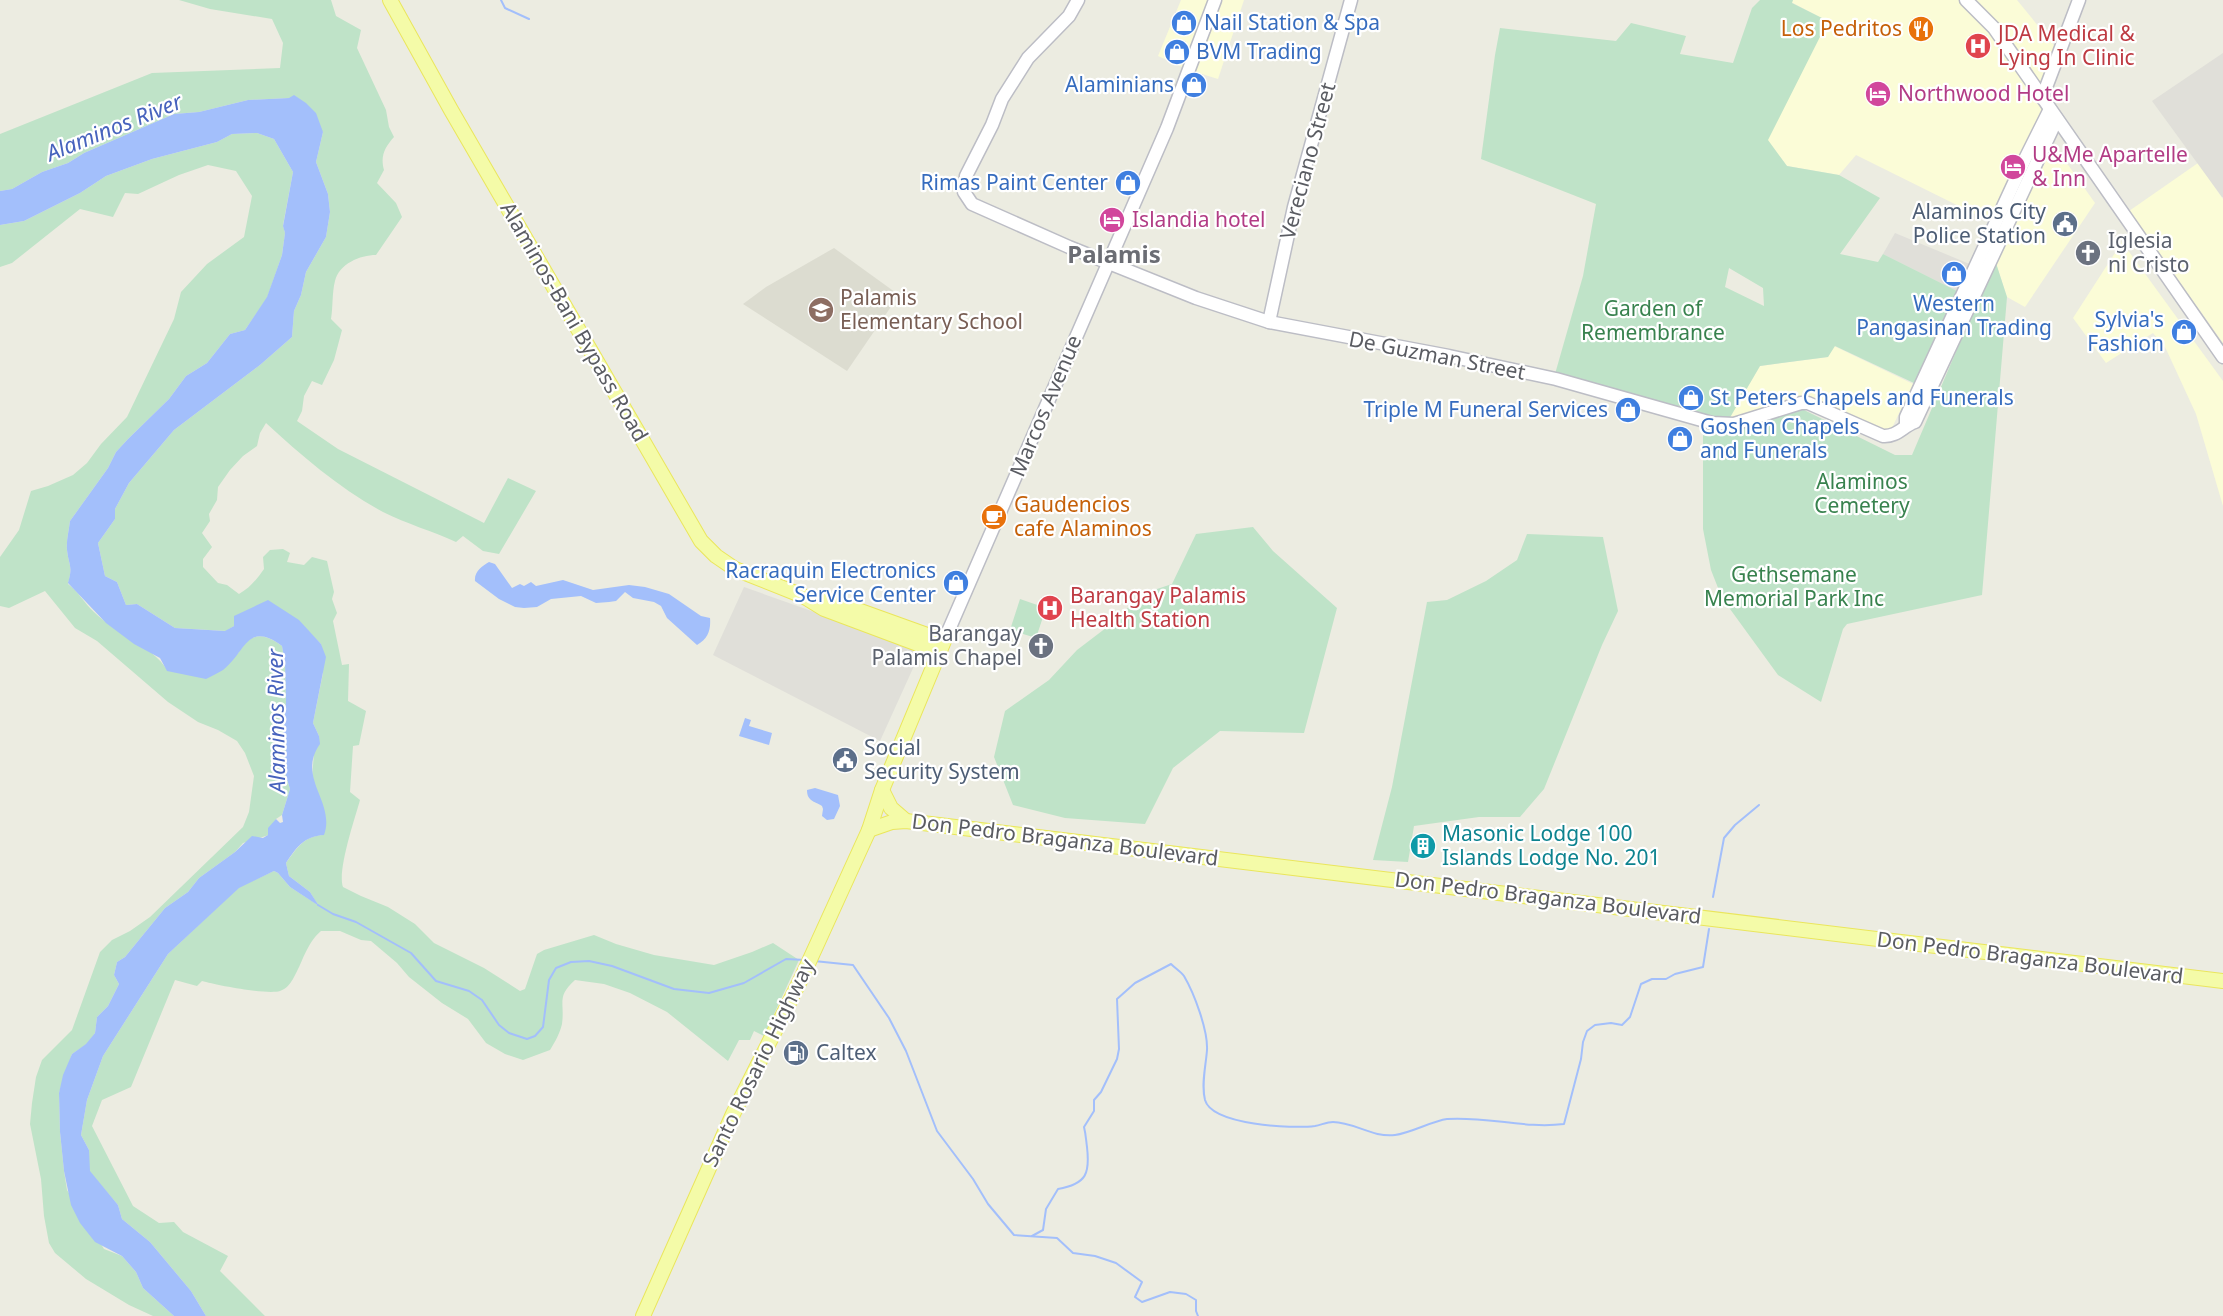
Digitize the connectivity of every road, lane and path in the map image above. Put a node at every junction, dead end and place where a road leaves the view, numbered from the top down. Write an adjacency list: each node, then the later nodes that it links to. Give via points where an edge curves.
1 (390, 0): 12 (main road, Alaminos-Bani Bypass Road, via 701,540 735,568 825,609)
2 (1078, 0): 9 (street, De Guzman Street, via 1069,16 1028,58 1002,99 966,176 964,192 972,204)
3 (1215, 0): 9 (street, Marcos Avenue, via 1167,128)
4 (1351, 0): 10 (street, Vereciano Street, via 1294,207)
5 (1966, 0): 7 (street, via 1994,28)
6 (2079, 0): 7 (street)
7 (2042, 98): 8 (street)
8 (2054, 114): 10 (street, De Guzman Street, via 1943,347 1916,422 1906,421 1895,435 1883,436 1801,403 1734,424 1712,423 1545,377); 11 (street)
9 (1109, 263): 10 (street, De Guzman Street); 12 (street, Marcos Avenue)
10 (1269, 322)
11 (2223, 357)
12 (941, 647): 13 (main road, Marcos Avenue)
13 (882, 790): 14 (main road, Marcos Avenue); 15 (main road)
14 (876, 810): 15 (main road, Don Pedro Braganza Boulevard); 16 (main road, Santo Rosario Highway)
15 (899, 821): 16 (main road); 17 (main road, Don Pedro Braganza Boulevard)
16 (869, 830): 18 (main road, Santo Rosario Highway, via 802,977 737,1105)
17 (2223, 981)
18 (643, 1316)

